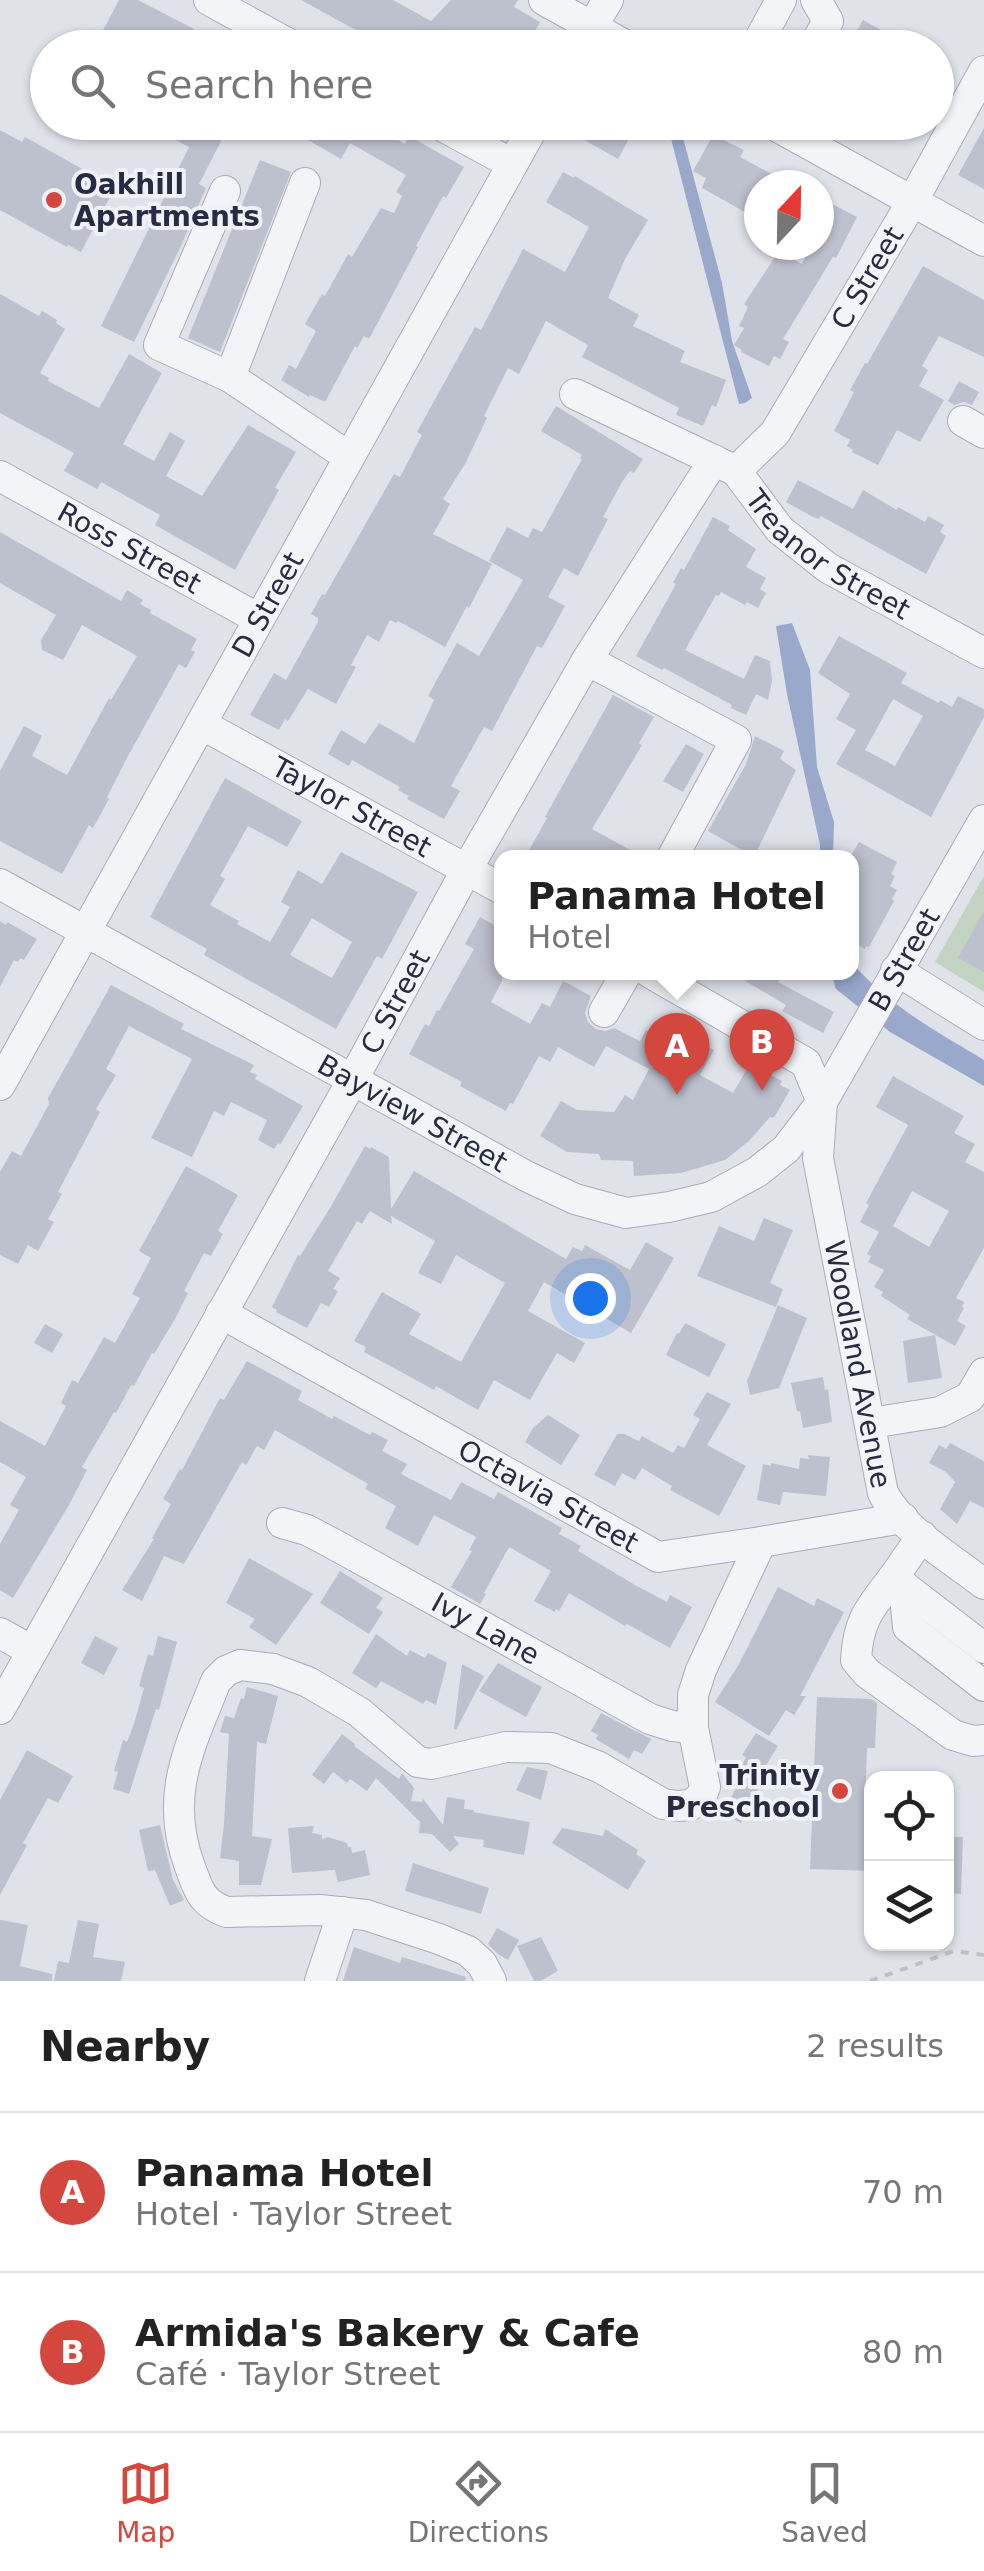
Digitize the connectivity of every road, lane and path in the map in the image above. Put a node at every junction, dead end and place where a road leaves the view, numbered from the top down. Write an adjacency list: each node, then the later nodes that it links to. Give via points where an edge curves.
1 (208, 0): 6 (street)
2 (544, 0): 7 (street)
3 (608, 0): 8 (street)
4 (781, 0): 9 (street)
5 (816, 0): 10 (street, via 828,21)
6 (263, 30)
7 (577, 30)
8 (591, 30)
9 (765, 30)
10 (823, 30)
11 (984, 71): 12 (street, C Street)
12 (954, 126)
13 (468, 140): 17 (street)
14 (526, 140): 17 (street, D Street)
15 (801, 140): 20 (street)
16 (946, 140): 20 (street, C Street)
17 (512, 164): 24 (street, D Street)
18 (305, 183): 22 (street)
19 (225, 190): 22 (street, via 159,345)
20 (912, 202): 21 (street); 25 (street, C Street, via 775,433)
21 (984, 241)
22 (230, 378): 24 (street)
23 (575, 394): 25 (street, Treanor Street)
24 (349, 457): 27 (street, D Street)
25 (725, 465): 28 (street, Treanor Street, via 780,530 828,568); 29 (street, C Street)
26 (0, 476): 27 (street, Ross Street)
27 (259, 619): 30 (street, D Street)
28 (984, 653)
29 (587, 660): 32 (street, via 736,740); 33 (street, C Street)
30 (201, 724): 33 (street, Taylor Street); 36 (street, D Street)
31 (984, 820): 37 (street, B Street)
32 (676, 850)
33 (468, 869): 35 (street, Taylor Street); 42 (street, C Street)
34 (0, 884): 36 (street, Bayview Street)
35 (494, 884)
36 (86, 930): 42 (street, Bayview Street); 43 (street, D Street)
37 (896, 970): 41 (street); 44 (street, B Street)
38 (622, 980): 40 (street)
39 (663, 980): 44 (street, via 806,1063)
40 (604, 1012)
41 (984, 1025)
42 (352, 1081): 44 (street, Bayview Street, via 526,1176 626,1213 710,1197 757,1172 786,1149); 45 (street, C Street)
43 (0, 1085)
44 (822, 1102): 47 (street, Woodland Avenue, via 818,1158)
45 (221, 1313): 50 (street, Octavia Street, via 658,1556); 55 (street, C Street)
46 (984, 1373): 47 (street, via 970,1397 940,1412)
47 (871, 1424): 49 (street, Woodland Avenue, via 883,1492)
48 (282, 1523): 58 (street, Ivy Lane, via 307,1530 650,1719)
49 (912, 1527): 50 (street, Octavia Street); 51 (street); 52 (street, Woodland Avenue)
50 (761, 1542): 58 (street, via 700,1670)
51 (898, 1582): 54 (street); 56 (street, via 908,1627); 59 (street, via 866,1612 856,1660 953,1735)
52 (984, 1584)
53 (0, 1633): 55 (street)
54 (984, 1648)
55 (32, 1651): 57 (street, C Street)
56 (984, 1686)
57 (0, 1709)
58 (693, 1728): 60 (street, via 705,1787 691,1805 678,1806 551,1748 506,1746 418,1762 359,1712 308,1682 256,1666 226,1671 216,1681 180,1779 182,1847 201,1895 226,1912)
59 (984, 1740)
60 (344, 1912): 62 (street); 63 (street, via 468,1951)
61 (984, 1955): 64 (path, via 954,1951)
62 (320, 1981)
63 (491, 1981)
64 (870, 1981)

